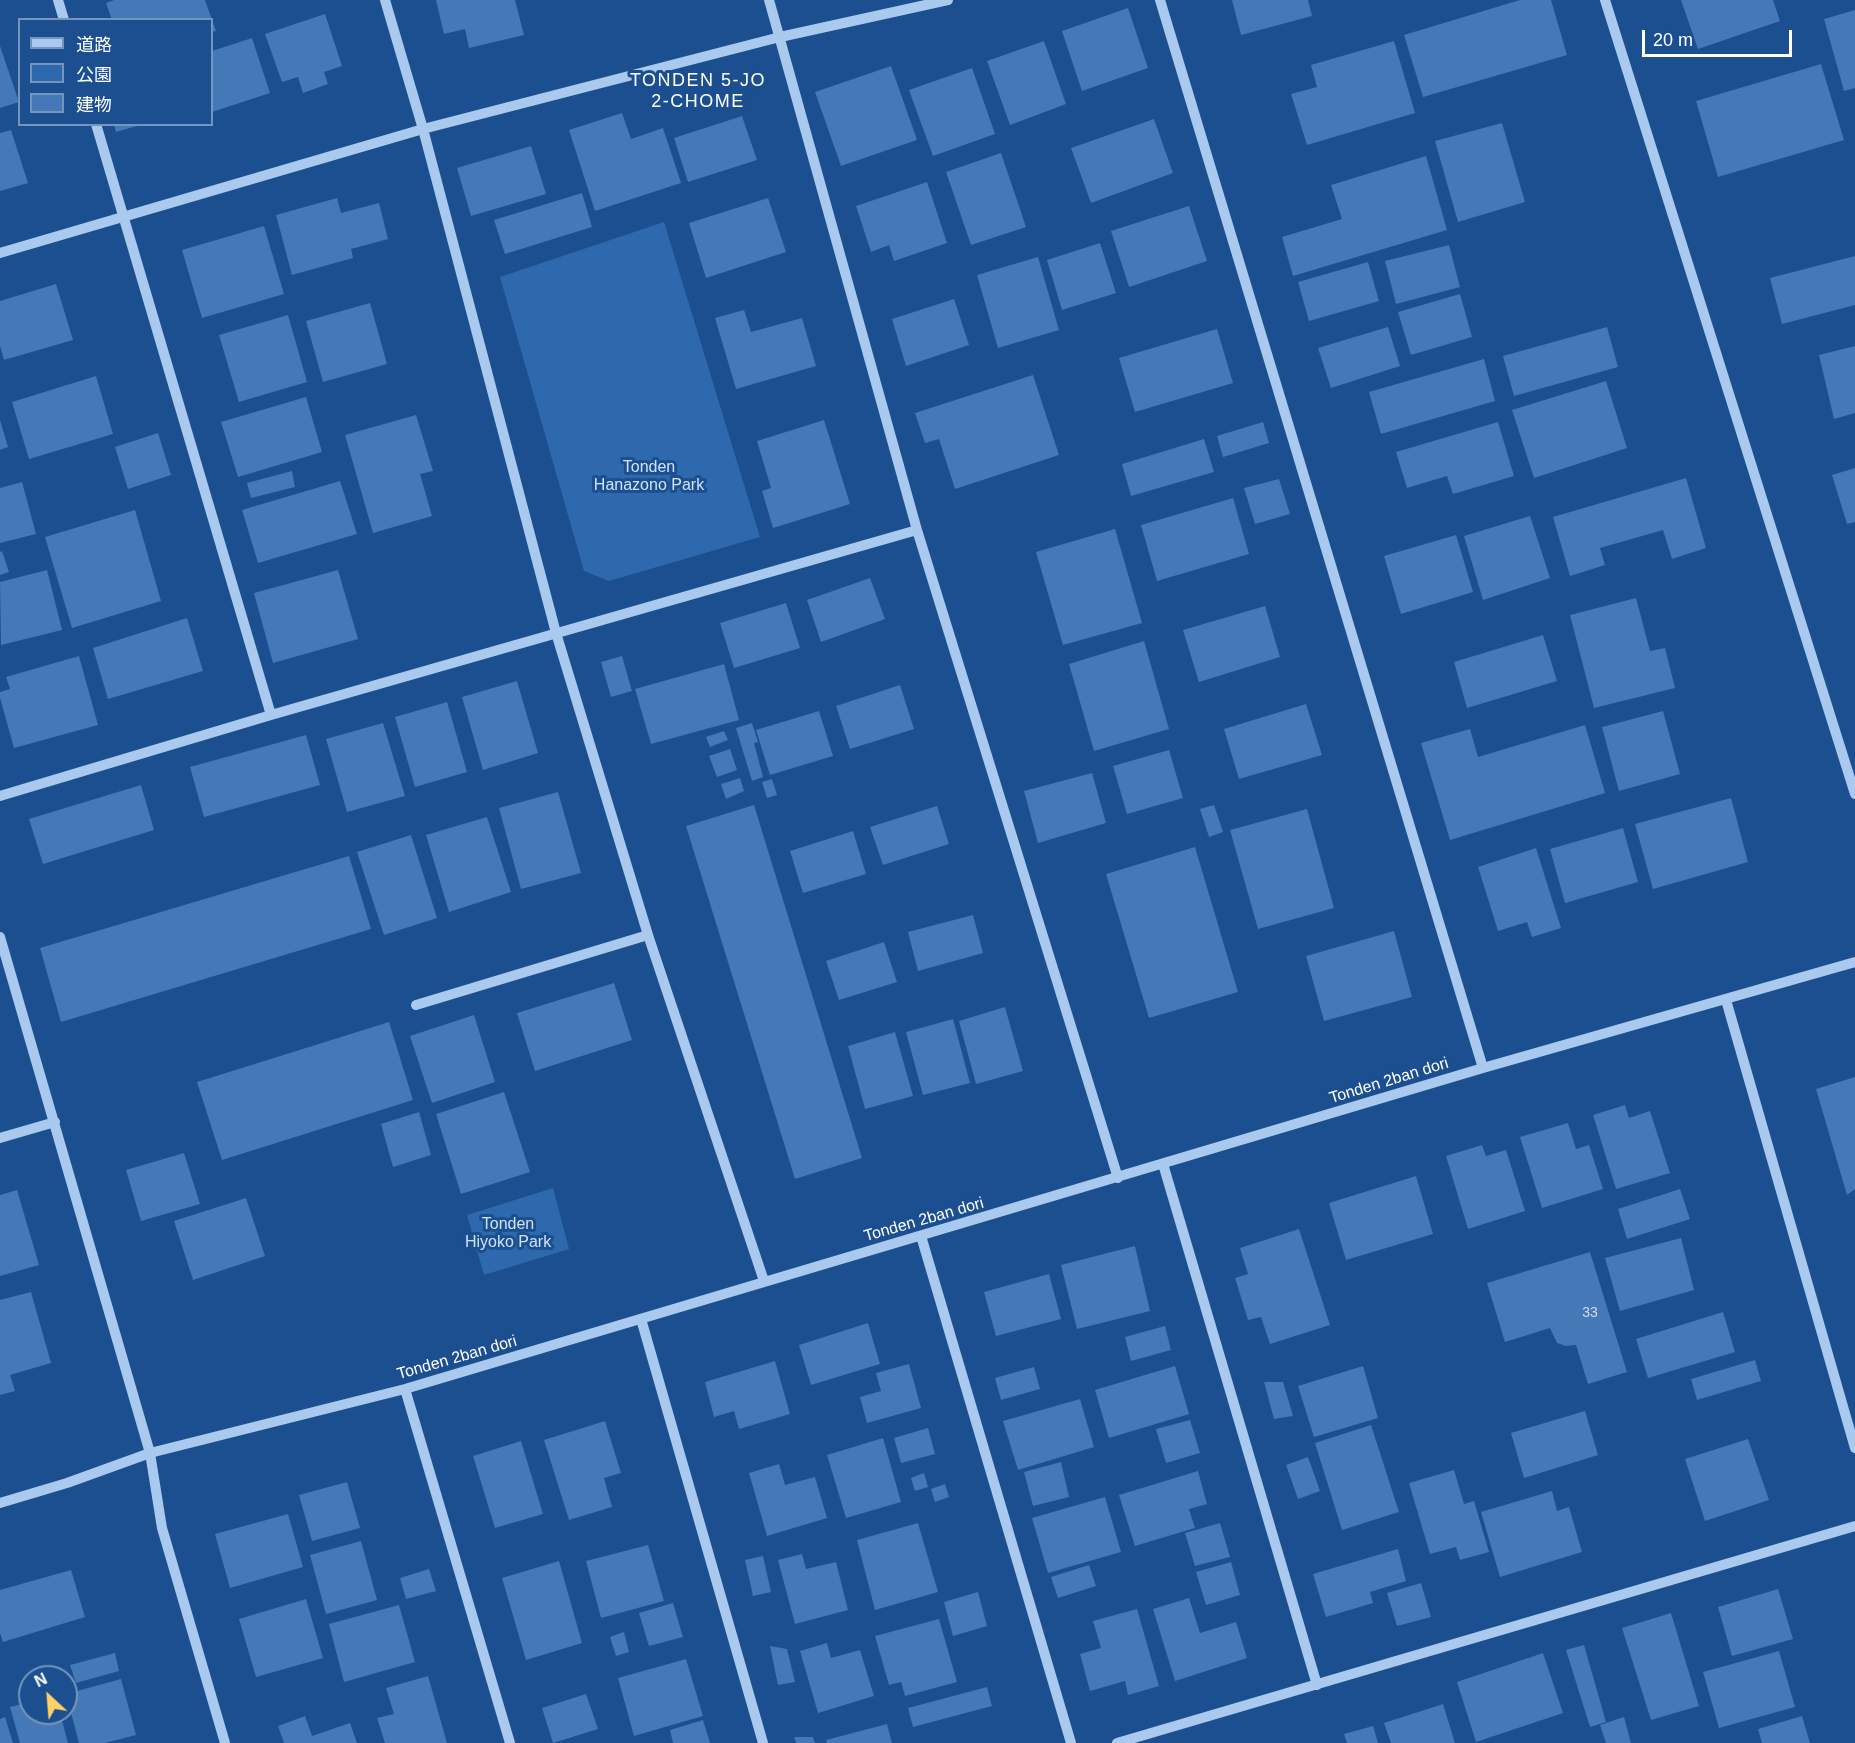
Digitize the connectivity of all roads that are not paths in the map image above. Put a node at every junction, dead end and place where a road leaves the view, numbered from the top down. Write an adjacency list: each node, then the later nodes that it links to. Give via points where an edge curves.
1 (58, 0): 7 (street)
2 (385, 0): 10 (street)
3 (770, 0): 8 (street)
4 (948, 0): 8 (street)
5 (1160, 0): 23 (street)
6 (1605, 0): 16 (street)
7 (63, 18)
8 (780, 37): 10 (street); 13 (street)
9 (97, 126): 11 (street)
10 (423, 129): 11 (street); 14 (street)
11 (124, 218): 12 (street); 15 (street)
12 (0, 253)
13 (916, 531): 14 (street); 27 (street)
14 (556, 633): 15 (street); 18 (street)
15 (271, 715): 17 (street)
16 (1855, 794)
17 (0, 796)
18 (648, 935): 22 (street); 29 (street)
19 (0, 937): 24 (street)
20 (1855, 962): 21 (street, Tonden 2ban dori)
21 (1726, 1000): 23 (street, Tonden 2ban dori); 32 (street)
22 (416, 1005)
23 (1483, 1068): 26 (street, Tonden 2ban dori)
24 (55, 1122): 25 (street); 33 (street)
25 (0, 1138)
26 (1163, 1164): 27 (street, Tonden 2ban dori); 36 (street)
27 (1118, 1178): 28 (street, Tonden 2ban dori)
28 (921, 1236): 29 (street, Tonden 2ban dori); 40 (street)
29 (764, 1281): 30 (street, Tonden 2ban dori)
30 (641, 1319): 31 (street, Tonden 2ban dori); 39 (street)
31 (405, 1389): 33 (street, Tonden 2ban dori); 38 (street)
32 (1855, 1448)
33 (150, 1453): 34 (street, Tonden 2ban dori); 37 (street, via 162,1528)
34 (0, 1503)
35 (1855, 1526): 36 (street)
36 (1317, 1685): 41 (street)
37 (225, 1743)
38 (510, 1743)
39 (763, 1743)
40 (1071, 1743)
41 (1118, 1743)

